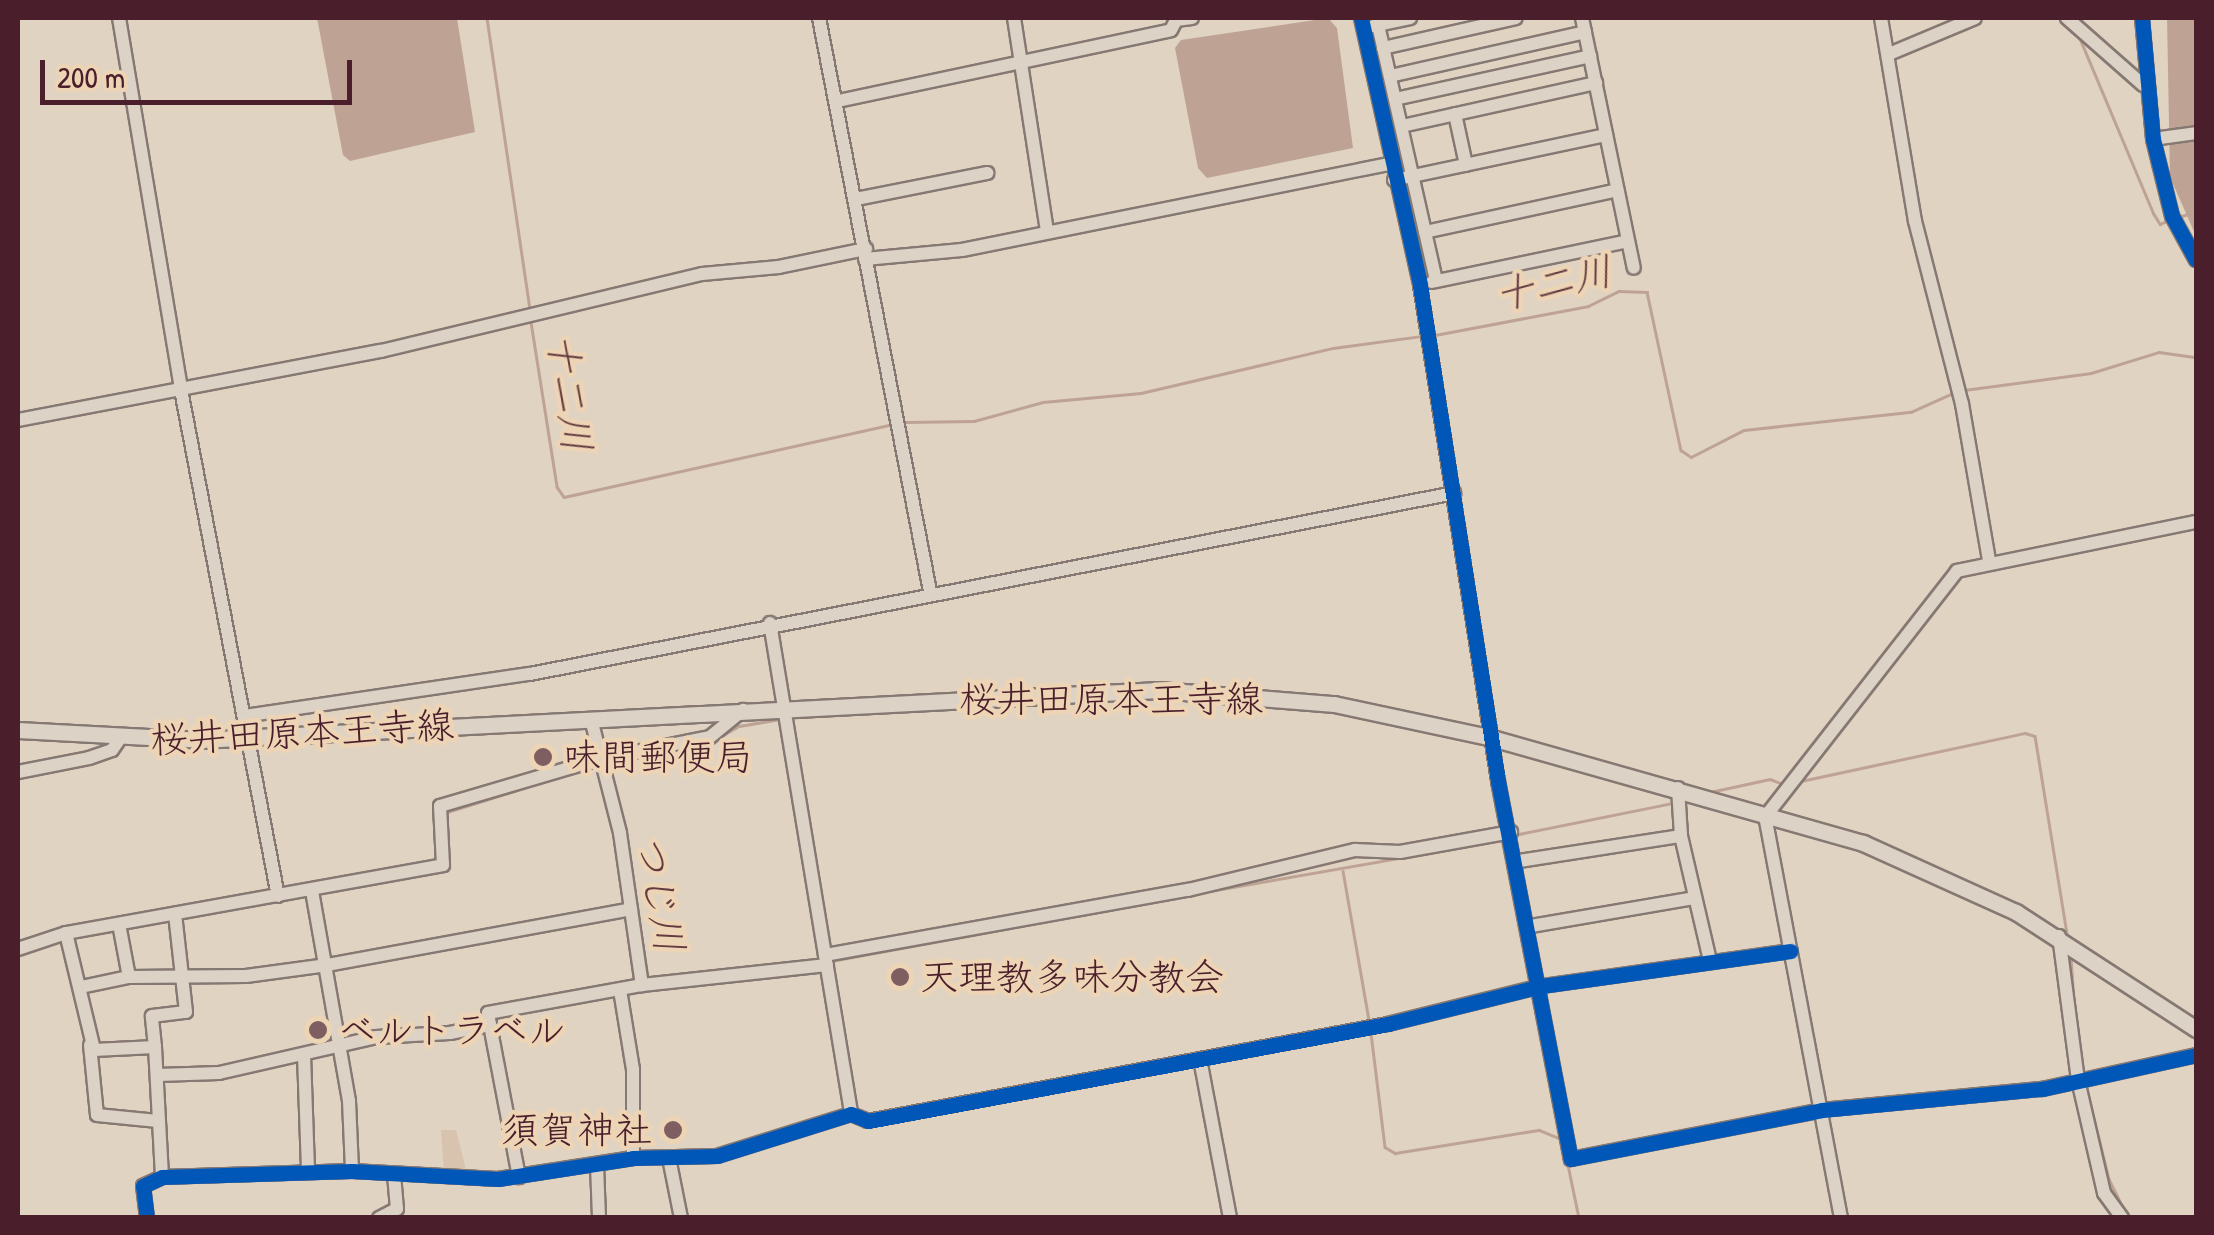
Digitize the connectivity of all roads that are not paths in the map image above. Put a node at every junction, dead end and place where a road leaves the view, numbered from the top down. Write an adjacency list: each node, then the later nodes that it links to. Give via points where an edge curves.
1 (118, 18): 44 (street)
2 (818, 18): 23 (street, via 831,99)
3 (1014, 18): 18 (street)
4 (1192, 18): 12 (street)
5 (1410, 18): 13 (street)
6 (1516, 18): 15 (street)
7 (1582, 18): 14 (street)
8 (1881, 18): 16 (street)
9 (1974, 18): 16 (street)
10 (2067, 18): 21 (street)
11 (2142, 18): 21 (street)
12 (1176, 19): 18 (street, via 1171,30)
13 (1368, 23): 15 (street); 29 (street)
14 (1585, 32): 17 (street); 19 (street)
15 (1384, 48): 19 (street)
16 (1889, 54): 48 (street, via 1915,222 1962,404)
17 (1590, 56): 20 (street); 22 (street)
18 (1021, 60): 23 (street); 36 (street)
19 (1390, 76): 22 (street)
20 (1596, 82): 24 (street); 27 (street)
21 (2144, 85): 28 (street)
22 (1396, 99): 25 (street)
23 (838, 100): 35 (street)
24 (1455, 114): 25 (street); 30 (street)
25 (1402, 126): 32 (street)
26 (2196, 133): 28 (street)
27 (1606, 135): 30 (street); 34 (street)
28 (2156, 139): 40 (street, via 2172,216)
29 (1389, 164): 33 (street); 36 (street)
30 (1466, 165): 32 (street)
31 (987, 173): 35 (street)
32 (1413, 176): 33 (street); 37 (street)
33 (1394, 180): 43 (street)
34 (1617, 190): 37 (street); 38 (street)
35 (856, 199): 39 (street)
36 (1048, 230): 39 (street, via 962,250)
37 (1425, 232): 42 (street)
38 (1628, 240): 41 (street); 42 (street)
39 (865, 254): 44 (street, via 702,274 399,347); 49 (street)
40 (2196, 260)
41 (1634, 268)
42 (1436, 280): 43 (street)
43 (1420, 285): 46 (street)
44 (181, 390): 45 (street); 53 (street)
45 (18, 420)
46 (1454, 493): 49 (street); 57 (street)
47 (2196, 522): 48 (street)
48 (1989, 561): 62 (street, via 1958,571)
49 (930, 591): 50 (street)
50 (770, 624): 51 (street); 53 (street, via 530,674)
51 (784, 708): 52 (main road, 桜井田原本王寺線); 57 (main road, 桜井田原本王寺線, via 1192,691 1334,704); 77 (street)
52 (743, 710): 54 (main road, 桜井田原本王寺線); 59 (street, via 710,737)
53 (244, 716): 56 (street)
54 (591, 719): 56 (main road, 桜井田原本王寺線); 59 (street)
55 (18, 730): 58 (main road, 桜井田原本王寺線)
56 (248, 736): 58 (main road, 桜井田原本王寺線); 67 (street)
57 (1492, 738): 61 (main road, 桜井田原本王寺線); 63 (street)
58 (119, 740): 60 (street, via 89,758)
59 (601, 759): 66 (street, via 440,806 444,865); 69 (street)
60 (18, 772)
61 (1678, 798): 62 (main road, 桜井田原本王寺線); 64 (street)
62 (1769, 812): 74 (main road, 桜井田原本王寺線, via 1916,865); 76 (street, via 1768,838)
63 (1511, 832): 65 (street); 77 (street, via 1400,852 1355,850 1188,890)
64 (1681, 836): 65 (street); 68 (street)
65 (1518, 860): 72 (street)
66 (312, 891): 67 (street); 79 (street)
67 (278, 896): 70 (street)
68 (1694, 898): 72 (street); 78 (street)
69 (631, 909): 79 (street); 82 (street)
70 (175, 914): 71 (street); 81 (street)
71 (119, 924): 73 (street); 80 (street)
72 (1531, 926): 83 (street)
73 (66, 933): 75 (street); 84 (street)
74 (2059, 936): 87 (main road, 桜井田原本王寺線); 95 (street)
75 (18, 949)
76 (1791, 950): 78 (street); 96 (street)
77 (826, 960): 82 (street); 97 (street)
78 (1710, 961): 83 (street)
79 (326, 965): 81 (street); 89 (street)
80 (128, 977): 81 (street); 84 (street)
81 (184, 977): 90 (street, via 186,1012 152,1016)
82 (642, 985): 85 (street)
83 (1542, 986): 93 (street, via 1388,1024); 96 (street, via 1571,1158)
84 (80, 987): 88 (street)
85 (620, 990): 86 (street, via 488,1013); 99 (street, via 633,1069)
86 (490, 1025): 89 (street); 106 (street)
87 (2196, 1030)
88 (90, 1042): 90 (street, via 94,1050); 98 (street, via 97,1115)
89 (338, 1044): 91 (street); 102 (street)
90 (155, 1047): 94 (street)
91 (304, 1055): 94 (street, via 219,1073); 103 (street)
92 (2196, 1055): 95 (street)
93 (1200, 1059): 97 (street, via 868,1120); 111 (street)
94 (158, 1075): 98 (street)
95 (2078, 1080): 96 (street); 113 (street, via 2104,1193)
96 (1822, 1110): 112 (street)
97 (851, 1114): 100 (street, via 717,1156)
98 (158, 1121): 104 (street)
99 (633, 1158): 100 (street); 101 (street)
100 (669, 1158): 110 (street)
101 (597, 1165): 106 (street); 109 (street)
102 (352, 1171): 103 (street); 105 (street)
103 (308, 1172): 104 (street)
104 (162, 1177): 107 (street, via 143,1186)
105 (394, 1177): 106 (street); 108 (street, via 397,1210)
106 (519, 1177)
107 (147, 1218)
108 (380, 1218)
109 (599, 1218)
110 (681, 1218)
111 (1230, 1218)
112 (1841, 1218)
113 (2122, 1218)

